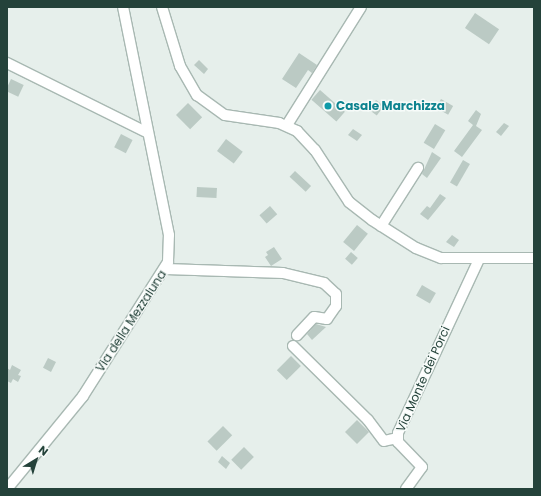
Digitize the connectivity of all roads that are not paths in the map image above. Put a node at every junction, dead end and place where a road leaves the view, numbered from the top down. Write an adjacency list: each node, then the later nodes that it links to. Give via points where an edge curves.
1 (123, 7): 6 (street, Via della Mezzaluna)
2 (162, 7): 5 (street, via 182,72 200,98 228,116)
3 (361, 7): 5 (street)
4 (7, 62): 6 (street)
5 (287, 125): 8 (street, via 310,144 349,202)
6 (146, 132): 11 (street, Via della Mezzaluna, via 169,238)
7 (418, 168): 8 (street)
8 (381, 226): 10 (street, via 431,255)
9 (534, 258): 10 (street)
10 (479, 259): 14 (street, Via Monte dei Porci)
11 (166, 269): 12 (street, via 283,273 324,283 336,294 336,306 326,319 314,317); 15 (street, Via della Mezzaluna, via 83,396)
12 (297, 335)
13 (293, 346): 14 (street, via 368,420 382,440)
14 (397, 438): 16 (street, Via Monte dei Porci, via 422,467)
15 (7, 489)
16 (406, 489)

